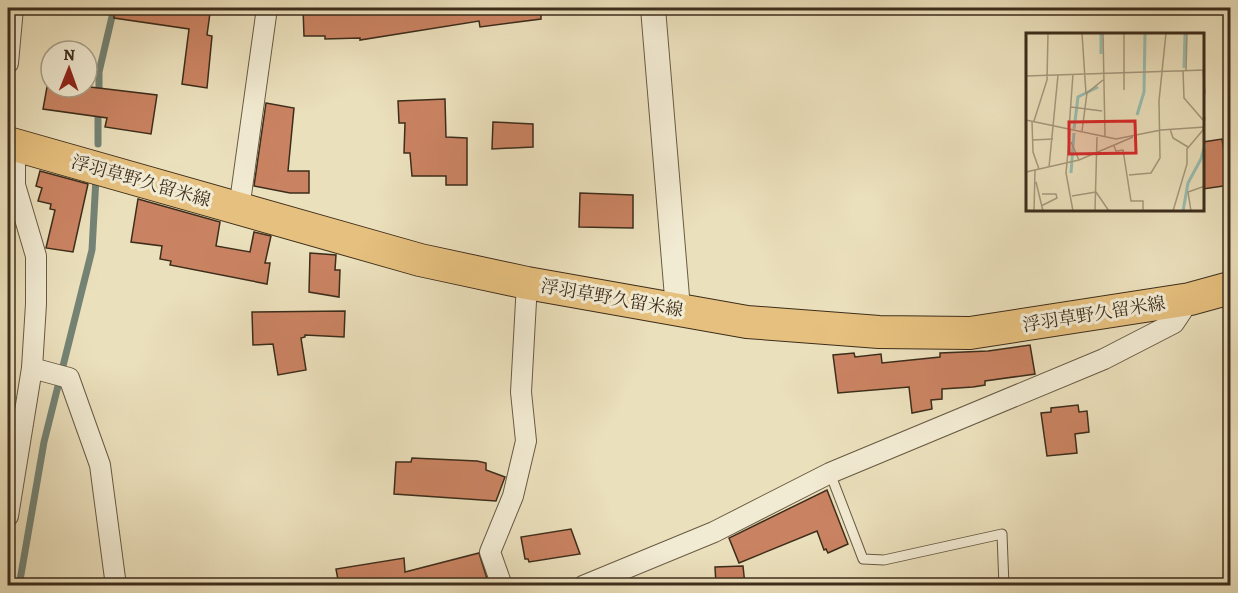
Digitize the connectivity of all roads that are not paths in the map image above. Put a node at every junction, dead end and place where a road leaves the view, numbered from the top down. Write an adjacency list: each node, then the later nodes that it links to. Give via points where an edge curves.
1 (13, 8): 4 (street)
2 (267, 8): 6 (street)
3 (653, 8): 10 (street)
4 (8, 63)
5 (11, 144): 6 (main road, 浮羽草野久留米線); 11 (street, via 15,185 36,256)
6 (239, 209): 7 (main road, 浮羽草野久留米線, via 420,260)
7 (527, 283): 10 (main road, 浮羽草野久留米線); 15 (street, via 521,392 526,441 513,496 490,552)
8 (1230, 288): 9 (main road, 浮羽草野久留米線)
9 (1190, 299): 10 (main road, 浮羽草野久留米線, via 970,333 879,332 747,322); 12 (street, via 1174,323 1104,359)
10 (678, 309)
11 (32, 368): 13 (street); 14 (street, via 62,376 100,465)
12 (830, 473): 16 (street, via 714,532); 17 (lane, via 863,559 884,560 1002,534)
13 (8, 516)
14 (116, 585)
15 (502, 585)
16 (583, 585)
17 (1004, 585)

